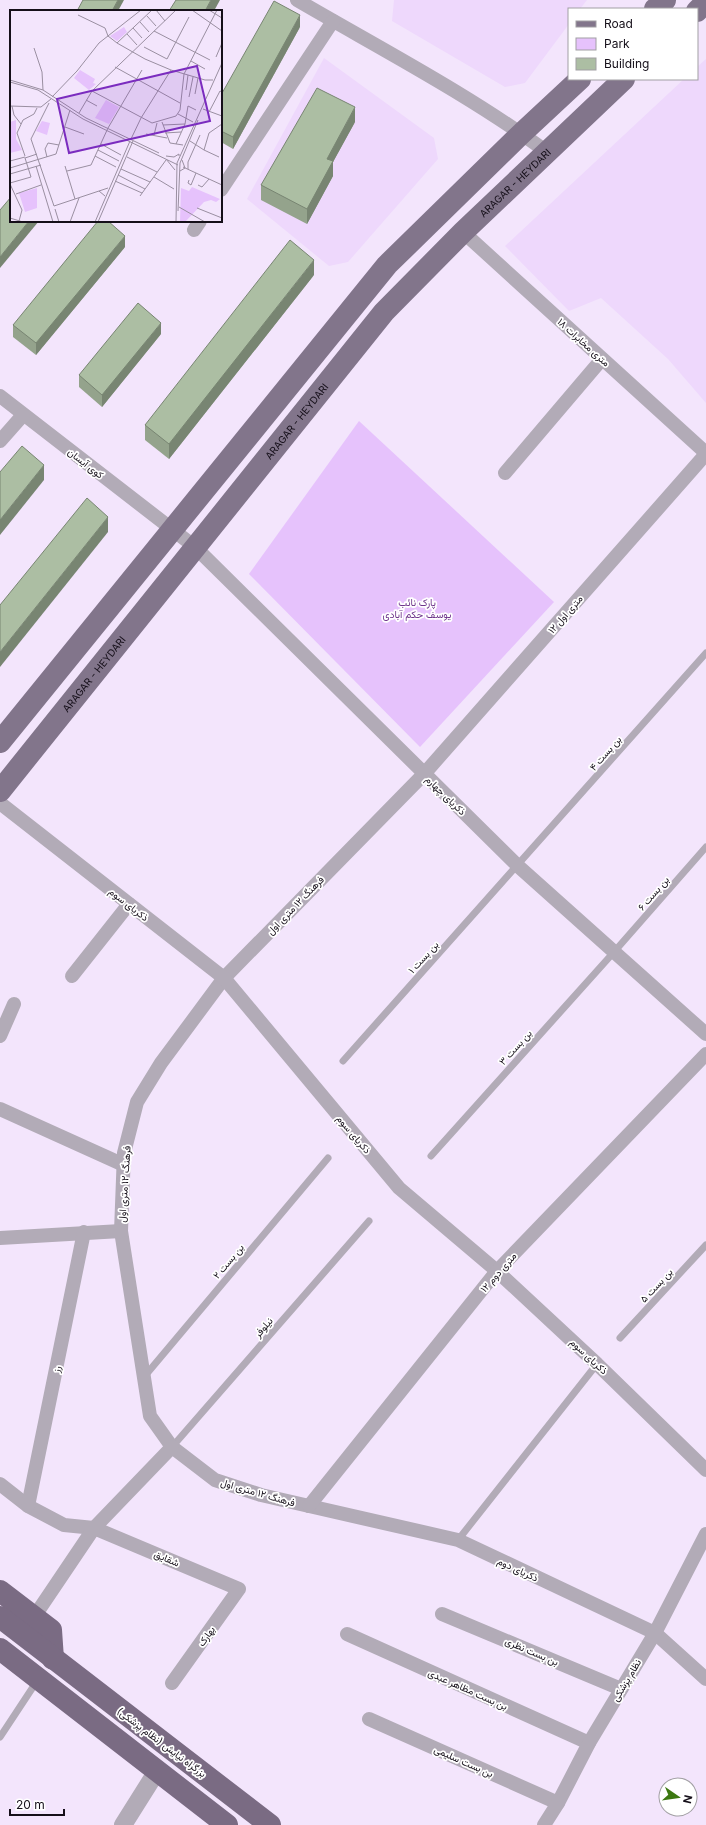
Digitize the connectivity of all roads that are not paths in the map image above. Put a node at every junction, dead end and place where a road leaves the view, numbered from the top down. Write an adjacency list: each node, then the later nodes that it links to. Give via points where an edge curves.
1 (297, 0): 6 (street)
2 (665, 0): 4 (main road)
3 (706, 2): 5 (main road)
4 (656, 8)
5 (698, 10)
6 (333, 21): 9 (street); 11 (street)
7 (579, 80): 9 (main road)
8 (623, 80): 10 (main road, ARAGAR - HEYDARI)
9 (522, 133): 10 (street); 19 (main road, via 387,265)
10 (547, 152): 12 (main road, ARAGAR - HEYDARI)
11 (222, 188)
12 (463, 232): 13 (street, ۱۸ متری مخابرات); 20 (main road, ARAGAR - HEYDARI, via 384,312)
13 (602, 359): 17 (street, ۱۸ متری مخابرات); 18 (street)
14 (0, 396): 15 (street, کوی آیسان)
15 (23, 415): 16 (street); 19 (street, کوی آیسان)
16 (0, 440)
17 (706, 454): 23 (street, ۱۲ متری اول)
18 (505, 473)
19 (173, 530): 20 (street, کوی آیسان); 22 (main road)
20 (195, 547): 23 (street, ذکریای چهارم); 24 (main road, ARAGAR - HEYDARI)
21 (706, 653): 27 (lane, بن بست ۴)
22 (0, 742)
23 (424, 774): 27 (street, ذکریای چهارم); 31 (street, فرهنگ ۱۲ متری اول)
24 (0, 791)
25 (0, 803): 28 (street, ذکریای سوم)
26 (706, 847): 29 (lane, بن بست ۶)
27 (518, 866): 29 (street, ذکریای چهارم); 36 (lane, بن بست ۱)
28 (129, 904): 30 (street); 31 (street, ذکریای سوم)
29 (614, 952): 33 (street, ذکریای چهارم); 38 (lane, بن بست ۳)
30 (72, 976)
31 (224, 978): 40 (street, فرهنگ ۱۲ متری اول, via 161,1064 137,1102 124,1153); 46 (street, ذکریای سوم, via 399,1188)
32 (14, 1004): 34 (street)
33 (706, 1034)
34 (0, 1036)
35 (706, 1054): 46 (street, ۱۲ متری دوم)
36 (343, 1061)
37 (0, 1109): 40 (street)
38 (431, 1156)
39 (328, 1158): 49 (lane, بن بست ۲)
40 (124, 1165): 42 (street, فرهنگ ۱۲ متری اول)
41 (369, 1221): 50 (lane, نیلوفر)
42 (121, 1231): 43 (street); 49 (street, فرهنگ ۱۲ متری اول)
43 (84, 1232): 44 (street); 53 (street, رز)
44 (0, 1238)
45 (706, 1245): 47 (lane, بن بست ۵)
46 (497, 1270): 48 (street, ذکریای سوم); 54 (street, ۱۲ متری دوم)
47 (620, 1338)
48 (597, 1364): 51 (street, ذکریای سوم); 57 (lane)
49 (144, 1377): 50 (street, فرهنگ ۱۲ متری اول, via 150,1416)
50 (172, 1447): 54 (street, فرهنگ ۱۲ متری اول, via 215,1480 261,1495); 55 (street)
51 (706, 1470)
52 (0, 1484): 53 (street, شقایق)
53 (28, 1506): 55 (street, شقایق, via 64,1525)
54 (309, 1506): 57 (street, ذکریای دوم)
55 (94, 1528): 58 (street, شقایق); 62 (street)
56 (706, 1534): 63 (street, نظام پزشکی)
57 (458, 1540): 63 (street, ذکریای دوم)
58 (239, 1589): 70 (street, بهارک)
59 (0, 1591): 62 (highway)
60 (442, 1614): 71 (street, بن بست نظری)
61 (0, 1617): 66 (highway, بزرگراه نیایش (نظام پزشکی))
62 (34, 1617): 66 (highway, via 51,1630)
63 (655, 1633): 68 (street, ذکریای دوم); 71 (street, نظام پزشکی)
64 (347, 1634): 74 (street, بن بست مظاهر عبدی)
65 (0, 1649): 69 (highway)
66 (53, 1659): 79 (highway, بزرگراه نیایش (نظام پزشکی))
67 (0, 1665): 69 (highway, via 12,1674)
68 (706, 1679)
69 (38, 1680): 73 (lane); 75 (highway)
70 (172, 1683)
71 (622, 1689): 74 (street, نظام پزشکی)
72 (369, 1719): 76 (street, بن بست سلیمی)
73 (0, 1738)
74 (588, 1743): 76 (street, نظام پزشکی)
75 (157, 1771): 77 (street); 78 (highway)
76 (558, 1803): 80 (street, نظام پزشکی)
77 (124, 1825)
78 (227, 1825)
79 (270, 1825)
80 (544, 1825)

